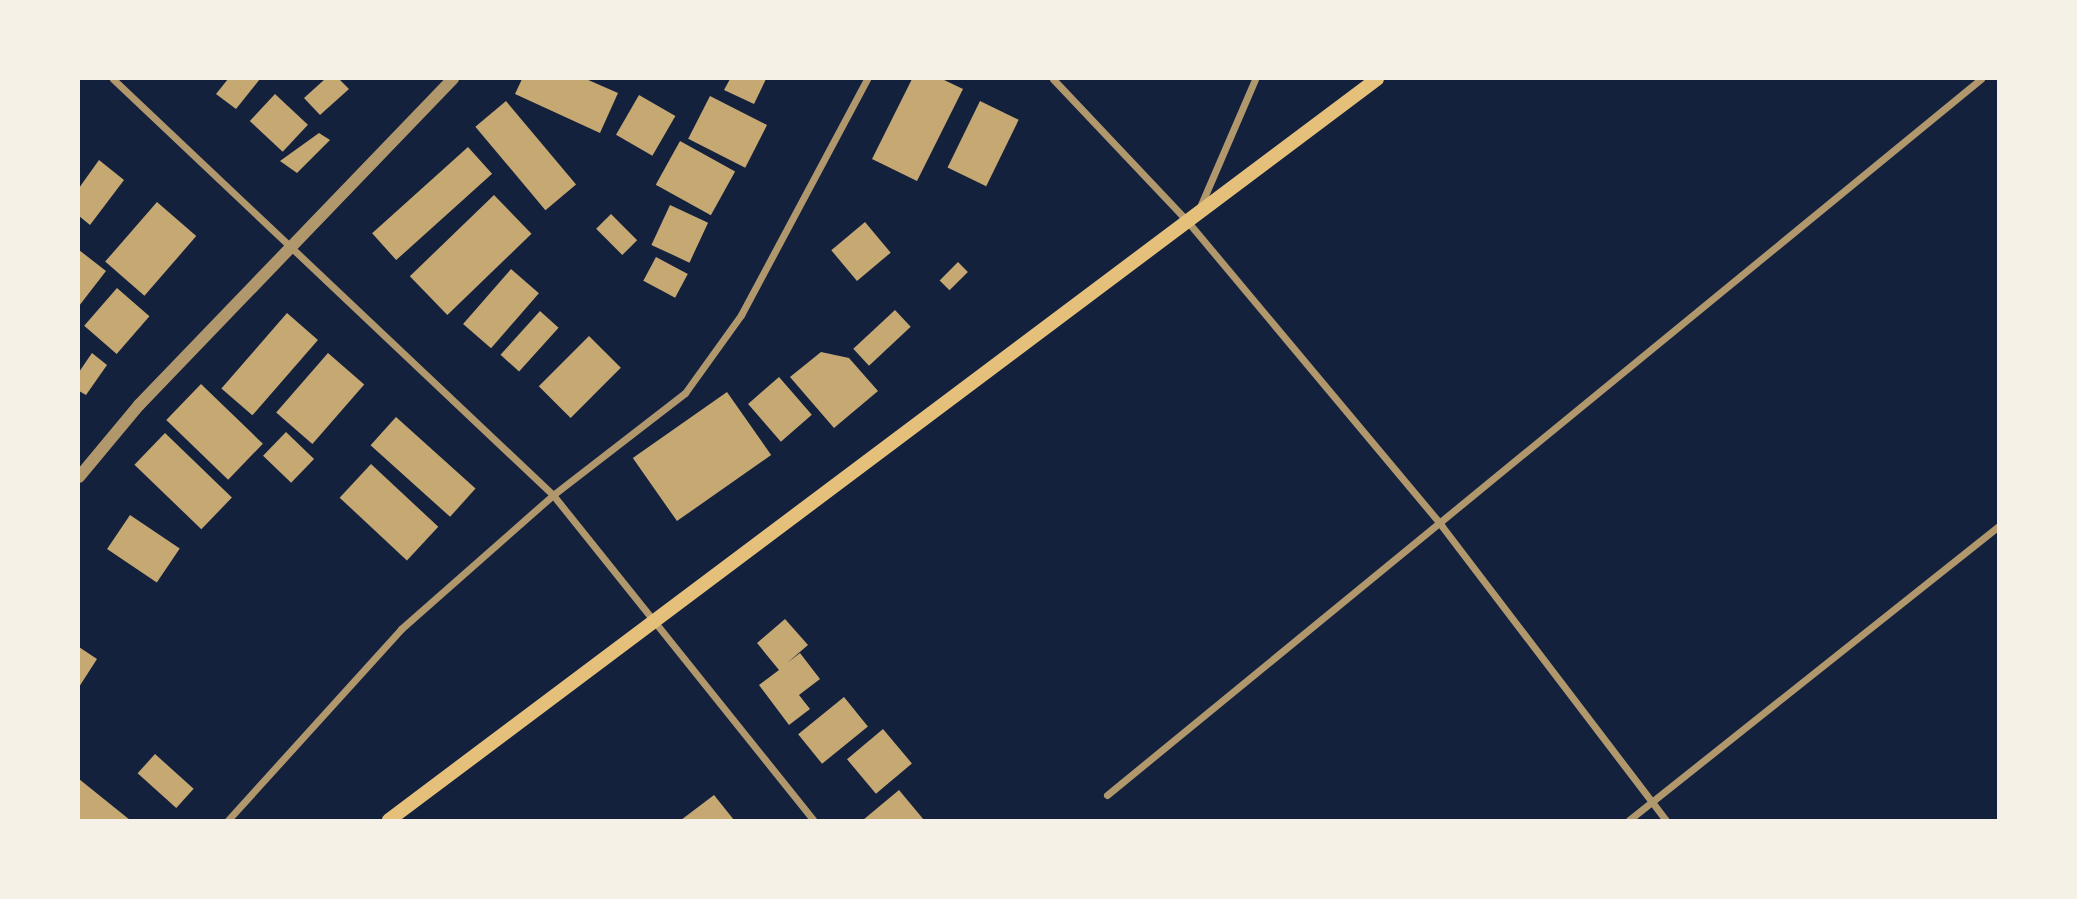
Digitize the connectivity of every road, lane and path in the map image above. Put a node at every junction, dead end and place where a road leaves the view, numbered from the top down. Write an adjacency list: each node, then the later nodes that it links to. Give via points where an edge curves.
1 (113, 79): 9 (street)
2 (453, 79): 9 (street)
3 (867, 79): 11 (street, via 706,367 651,423)
4 (1053, 79): 8 (street)
5 (1255, 79): 8 (street)
6 (1377, 79): 8 (main road)
7 (1982, 79): 12 (street)
8 (1192, 219): 12 (street); 14 (main road)
9 (292, 247): 10 (street); 11 (street)
10 (79, 477)
11 (553, 495): 14 (street); 18 (street, via 369,660)
12 (1441, 525): 15 (street); 16 (street)
13 (1998, 526): 16 (street)
14 (649, 623): 17 (main road); 19 (street)
15 (1107, 795)
16 (1653, 802): 20 (street); 21 (street)
17 (398, 818)
18 (228, 820)
19 (813, 820)
20 (1629, 820)
21 (1666, 820)

